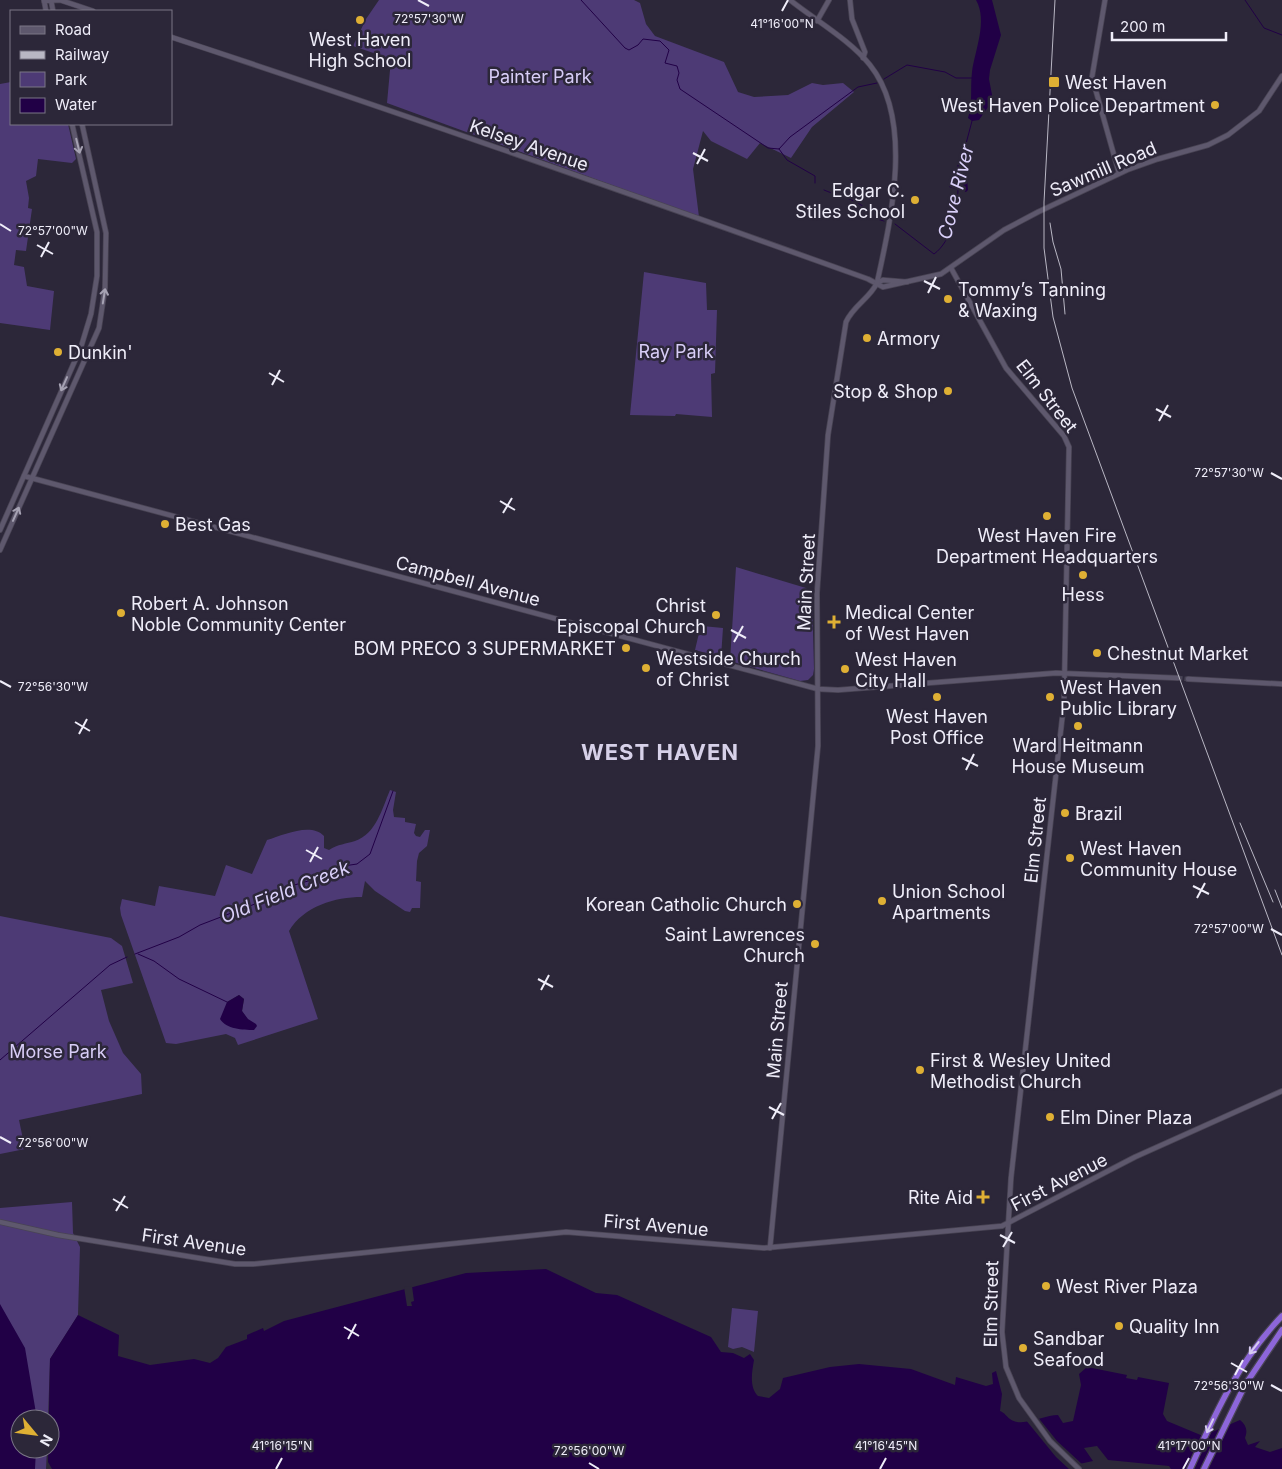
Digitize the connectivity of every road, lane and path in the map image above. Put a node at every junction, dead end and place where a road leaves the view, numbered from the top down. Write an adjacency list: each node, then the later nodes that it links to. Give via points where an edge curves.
1 (44, 0): 2 (main road)
2 (51, 0): 7 (main road)
3 (790, 0): 8 (main road)
4 (828, 0): 8 (main road)
5 (850, 0): 10 (main road, via 852,19 865,52)
6 (1105, 0): 14 (main road, via 1092,75)
7 (90, 10)
8 (817, 21): 10 (main road)
9 (172, 37): 17 (main road, Kelsey Avenue, via 339,92)
10 (863, 58): 17 (main road, Main Street, via 876,73 886,93 895,139 892,200)
11 (1282, 76): 14 (main road, Sawmill Road, via 1259,111 1232,133 1208,145 1158,158)
12 (72, 125): 18 (main road, one-way to 18, via 97,232 95,295 84,340)
13 (82, 125): 19 (main road, one-way to 13, via 99,328 105,288 106,233)
14 (1119, 173): 15 (main road, Sawmill Road, via 1012,225)
15 (951, 268): 16 (main road, Sawmill Road, via 930,278); 22 (main road, Elm Street, via 1006,368 1068,443)
16 (909, 282): 17 (main road, Kelsey Avenue, via 884,287)
17 (877, 283): 26 (main road, Main Street, via 846,322 828,436 817,593)
18 (24, 476): 19 (main road, Campbell Avenue); 20 (main road)
19 (32, 478): 21 (main road, one-way to 19); 26 (main road, Campbell Avenue)
20 (0, 530)
21 (0, 550)
22 (1066, 672): 23 (main road, Campbell Avenue); 26 (main road, Campbell Avenue); 29 (main road, Elm Street)
23 (1178, 678)
24 (1188, 679): 25 (main road)
25 (1282, 684)
26 (818, 689): 30 (main road, Main Street, via 818,746)
27 (1282, 1091): 29 (main road, First Avenue, via 1136,1158)
28 (0, 1222): 30 (main road, First Avenue, via 58,1235 235,1264 572,1232)
29 (1007, 1224): 30 (main road, First Avenue); 33 (main road, Elm Street, via 1002,1325 1005,1360 1013,1385 1028,1413 1050,1441)
30 (770, 1248)
31 (1282, 1316): 34 (highway, one-way to 34, via 1249,1355 1231,1383)
32 (1282, 1330): 35 (highway, via 1243,1388)
33 (1080, 1469)
34 (1190, 1469)
35 (1204, 1469)

